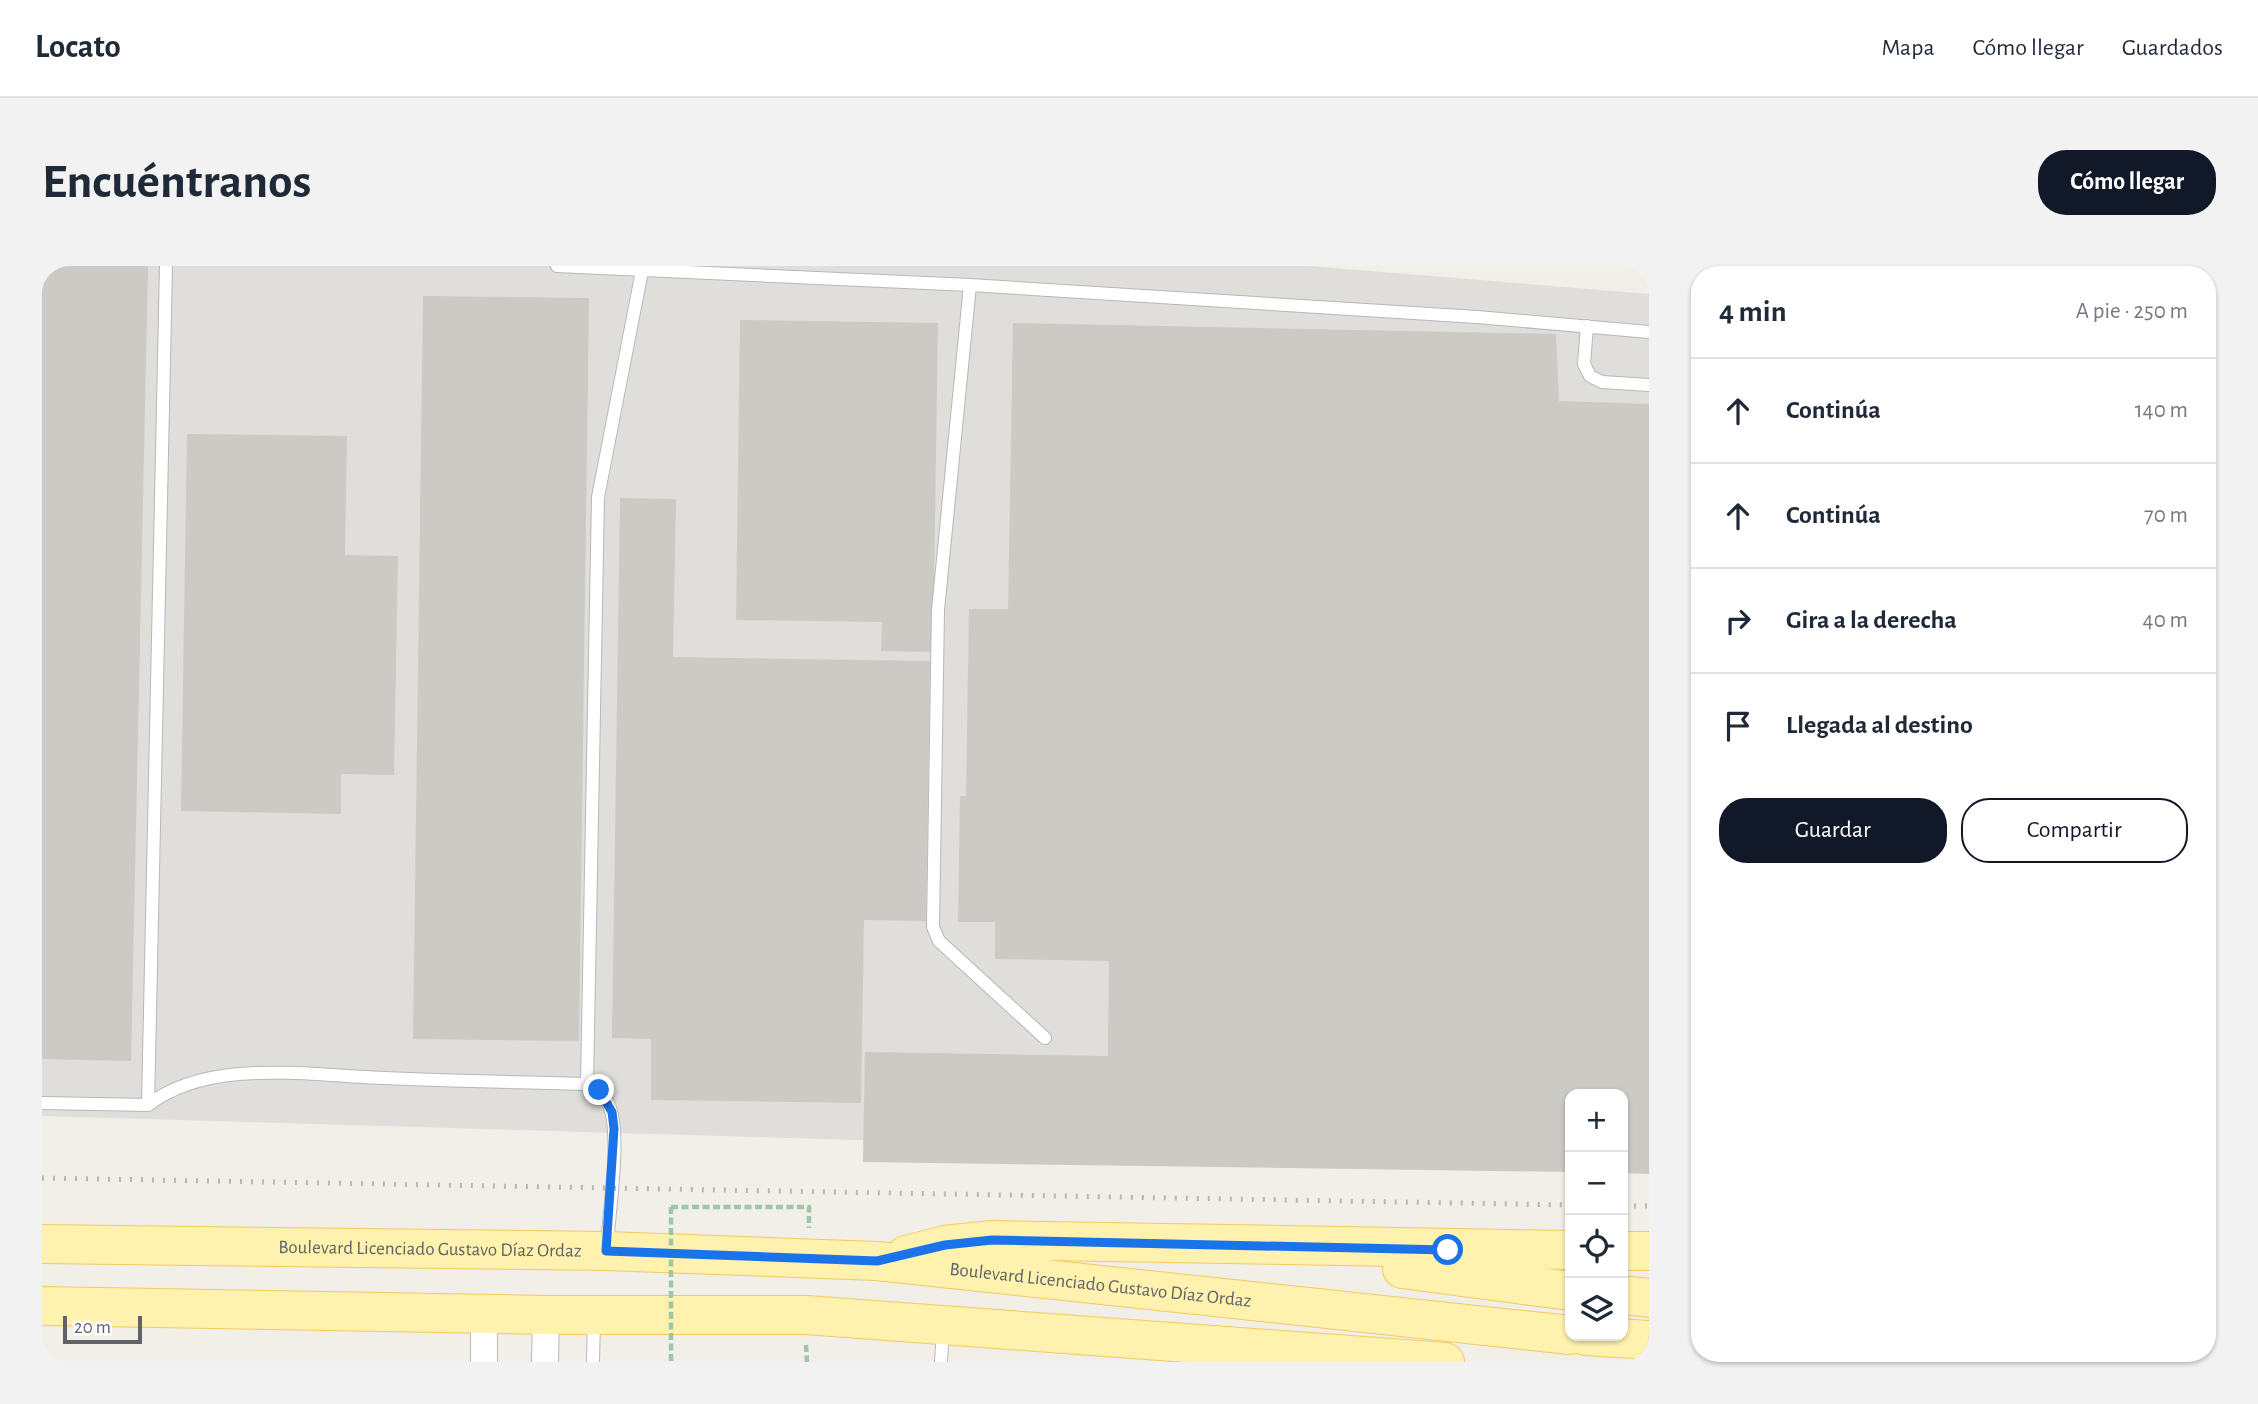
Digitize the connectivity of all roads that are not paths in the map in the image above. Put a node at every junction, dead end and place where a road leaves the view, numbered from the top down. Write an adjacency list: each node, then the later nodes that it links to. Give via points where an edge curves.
1 (166, 266): 11 (lane)
2 (556, 266): 3 (lane)
3 (642, 271): 4 (lane); 9 (lane, via 598,496)
4 (970, 285): 5 (lane); 8 (lane, via 938,610 933,927 939,941)
5 (1587, 326): 6 (lane); 7 (lane, via 1584,364 1590,376 1602,382)
6 (1649, 332)
7 (1649, 385)
8 (1045, 1038)
9 (587, 1084): 11 (lane, via 256,1072 185,1086); 15 (lane, via 607,1100 614,1129)
10 (42, 1103): 11 (lane)
11 (148, 1105)
12 (42, 1244): 15 (main road, Boulevard Licenciado Gustavo Díaz Ordaz)
13 (1318, 1248): 14 (main road); 18 (main road, via 992,1240 945,1245); 19 (main road, via 1412,1270)
14 (1565, 1250)
15 (606, 1251): 18 (main road, Boulevard Licenciado Gustavo Díaz Ordaz)
16 (1628, 1251): 17 (main road)
17 (1649, 1251)
18 (877, 1261): 27 (main road, Boulevard Licenciado Gustavo Díaz Ordaz)
19 (1565, 1289)
20 (1628, 1296): 21 (main road)
21 (1649, 1298)
22 (42, 1306): 23 (main road)
23 (484, 1314): 24 (main road); 30 (street)
24 (546, 1315): 25 (main road); 31 (street)
25 (594, 1315): 26 (main road, via 806,1315); 32 (lane)
26 (958, 1326): 33 (lane); 34 (main road); 35 (main road)
27 (1565, 1334)
28 (1628, 1339): 29 (main road)
29 (1649, 1340)
30 (484, 1362)
31 (545, 1362)
32 (593, 1362)
33 (942, 1362)
34 (1102, 1362)
35 (1445, 1362)

